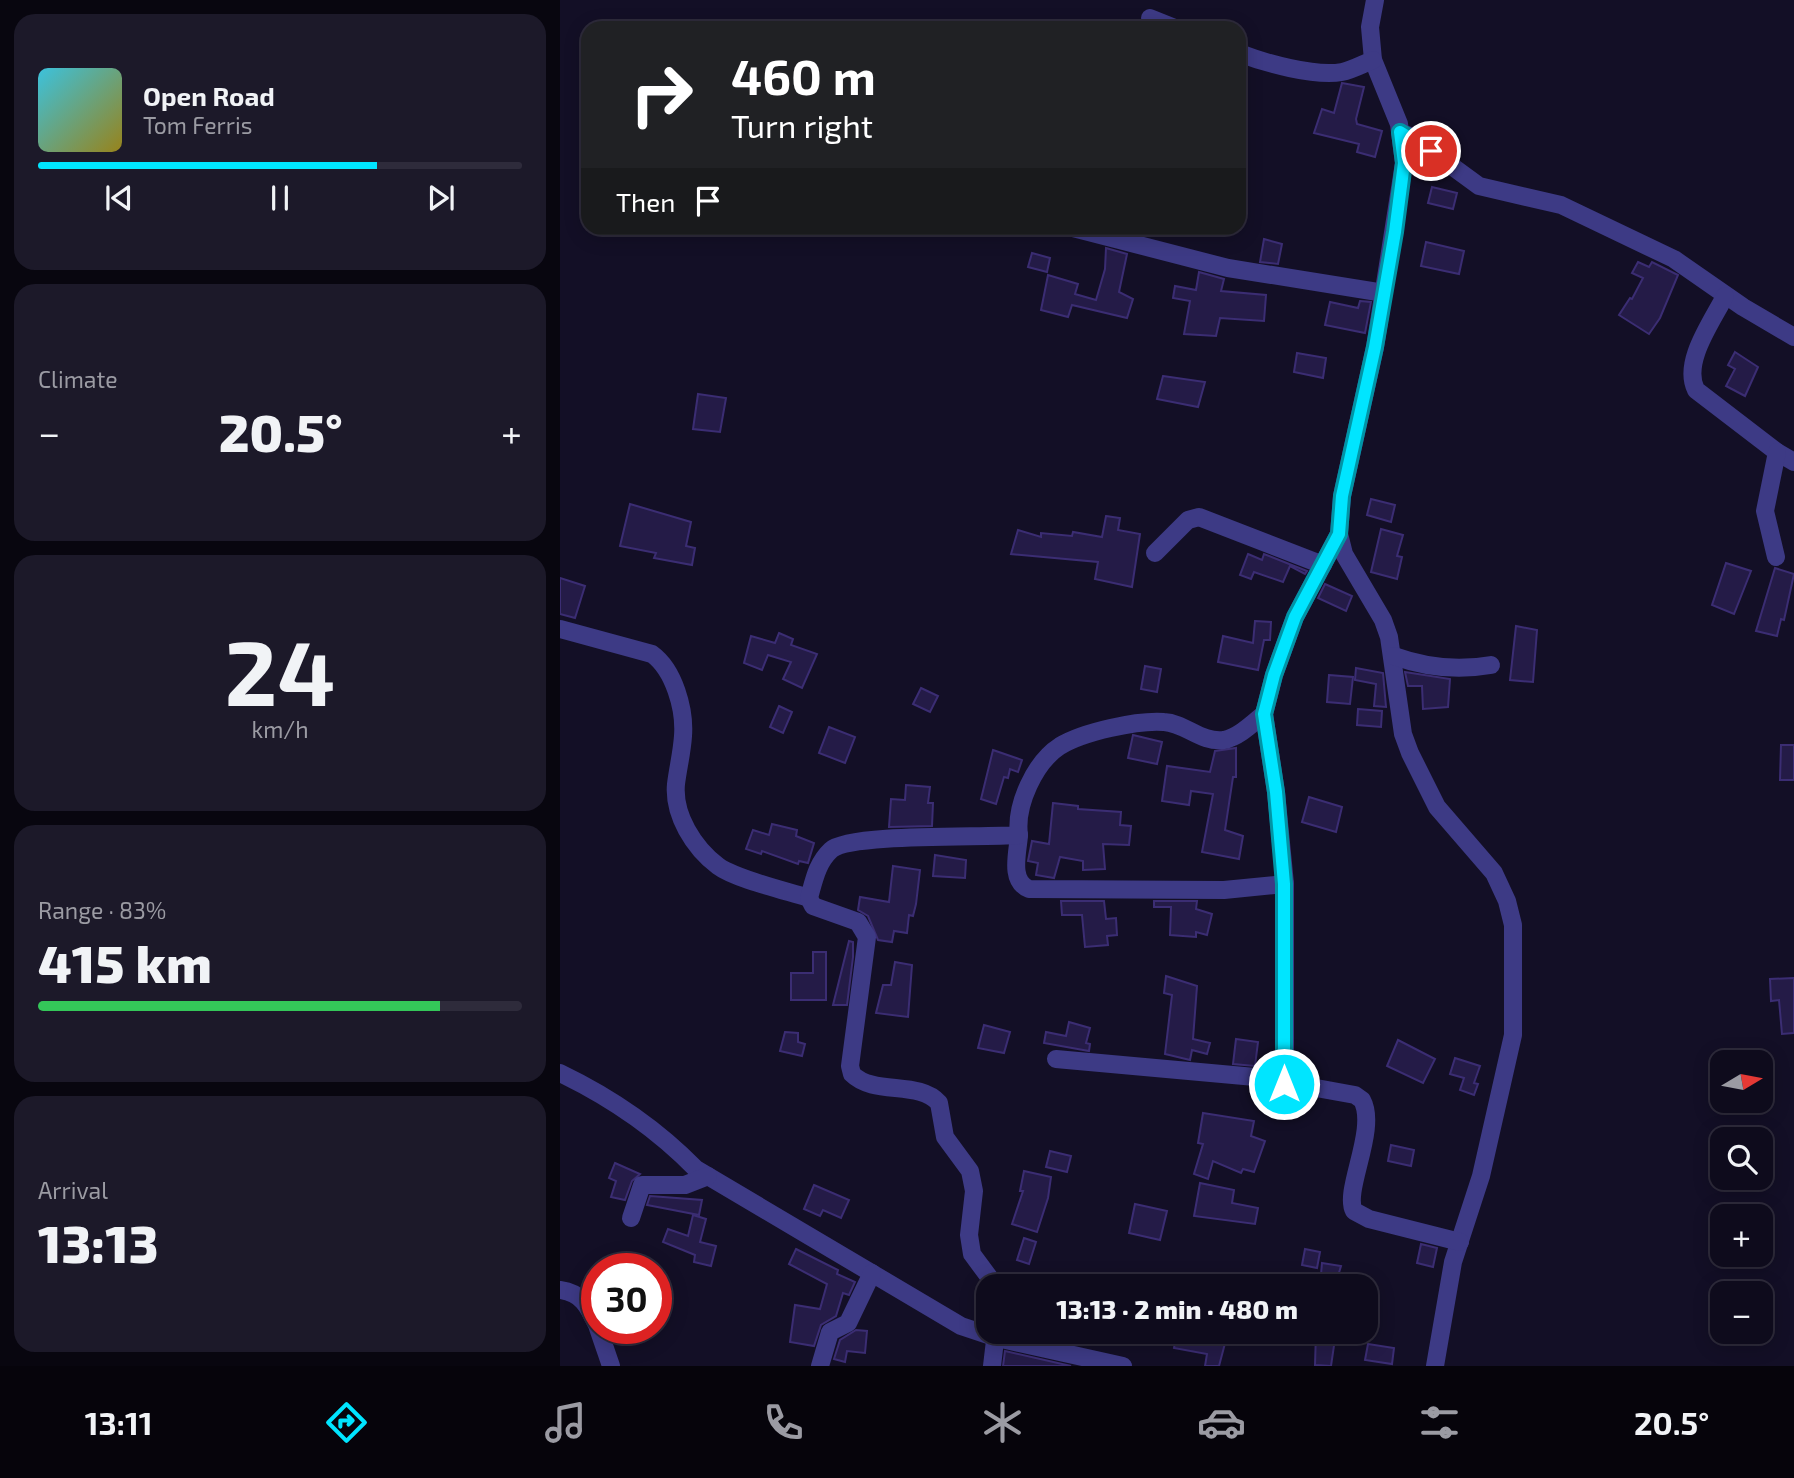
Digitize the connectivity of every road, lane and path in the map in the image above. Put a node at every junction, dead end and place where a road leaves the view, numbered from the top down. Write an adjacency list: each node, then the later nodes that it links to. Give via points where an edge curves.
1 (1375, 0): 5 (street, via 1370,27)
2 (1150, 18): 3 (street)
3 (1158, 21)
4 (1246, 56): 5 (street, via 1329,73)
5 (1373, 60): 6 (street)
6 (1400, 132): 8 (street, via 1404,163); 9 (street, via 1479,186 1539,199 1593,219 1674,259)
7 (1100, 235): 8 (street, via 1228,268)
8 (1384, 293): 13 (street, via 1342,496)
9 (1725, 296): 10 (street); 11 (street, via 1690,377 1696,390)
10 (1794, 337)
11 (1777, 452): 12 (street); 15 (street, via 1765,511)
12 (1794, 462)
13 (1339, 534): 16 (street); 18 (street, via 1344,554 1383,620)
14 (1155, 553): 16 (street, via 1188,520 1199,517)
15 (1776, 557)
16 (1323, 565): 20 (street, via 1295,617)
17 (560, 629): 23 (street, via 652,654 662,662 669,672 682,723 675,787 680,816 692,839 721,869)
18 (1394, 656): 19 (street, via 1415,664 1462,670); 29 (street, via 1403,734 1410,753 1437,807 1494,873 1513,925 1513,1035 1481,1176)
19 (1491, 665)
20 (1264, 714): 21 (street, via 1225,740 1209,740 1168,722 1148,722 1059,747 1040,766 1025,796); 22 (street)
21 (1019, 835): 22 (street, via 1018,878 1029,889 1224,890); 23 (street, via 858,840 838,846 818,866)
22 (1284, 884): 26 (street)
23 (809, 898): 31 (street, via 813,906 864,928 867,946 852,1074 866,1083 929,1095 939,1103 945,1137 970,1171 974,1191 970,1245)
24 (1056, 1059): 26 (street, via 1255,1077)
25 (560, 1073): 27 (street, via 608,1096)
26 (1284, 1084): 29 (street, via 1362,1100 1366,1114 1360,1166 1350,1200 1354,1211)
27 (708, 1176): 28 (street, via 685,1185 642,1185); 30 (street)
28 (631, 1218)
29 (1460, 1242): 42 (street)
30 (872, 1273): 34 (street); 39 (street, via 848,1323 830,1332)
31 (987, 1274)
32 (560, 1290): 33 (street)
33 (581, 1298)
34 (976, 1329)
35 (604, 1344): 38 (street)
36 (996, 1344): 40 (street)
37 (1034, 1344): 41 (street)
38 (611, 1366)
39 (820, 1366)
40 (992, 1366)
41 (1123, 1366)
42 (1435, 1366)

